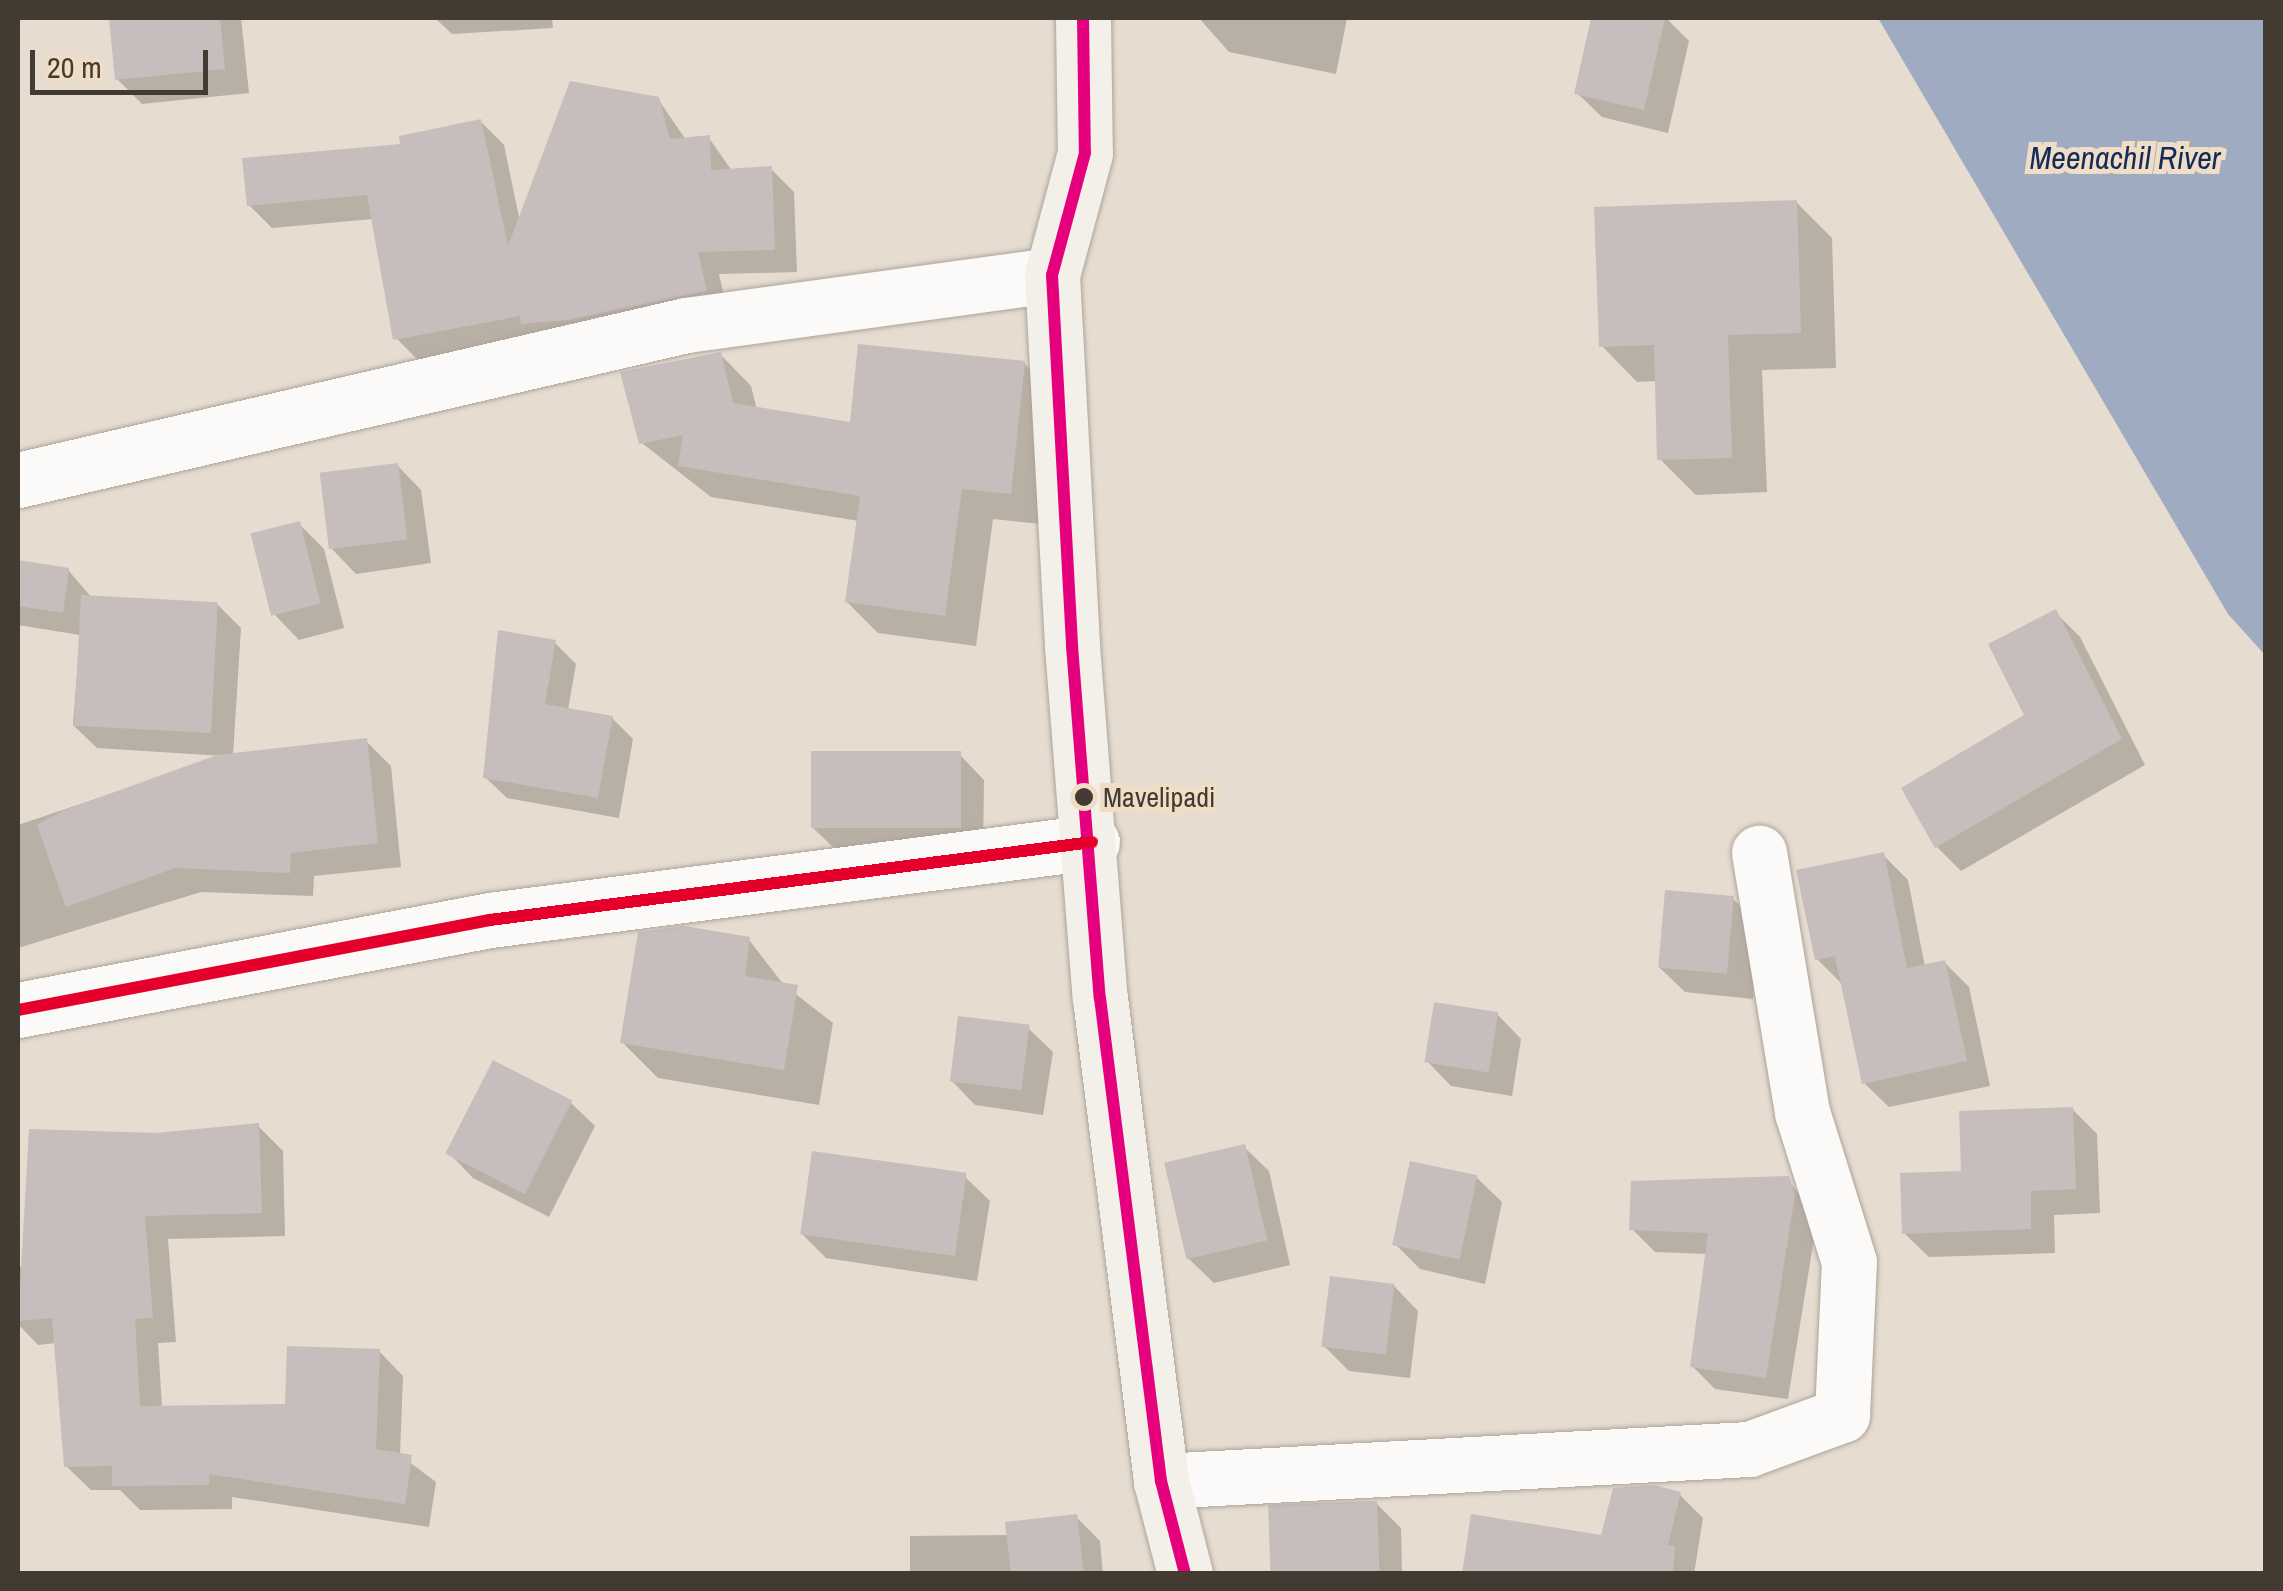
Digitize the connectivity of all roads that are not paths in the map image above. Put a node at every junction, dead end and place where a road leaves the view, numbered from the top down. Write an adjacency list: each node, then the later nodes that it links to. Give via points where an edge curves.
1 (1083, 18): 2 (main road, via 1086,153)
2 (1052, 276): 3 (street, via 686,325); 4 (main road)
3 (18, 480)
4 (1092, 842): 6 (street, via 490,920); 7 (main road, via 1100,998)
5 (1760, 853): 7 (street, via 1802,1112 1849,1262 1842,1415 1749,1449)
6 (18, 1010)
7 (1161, 1481): 8 (main road)
8 (1185, 1574)

